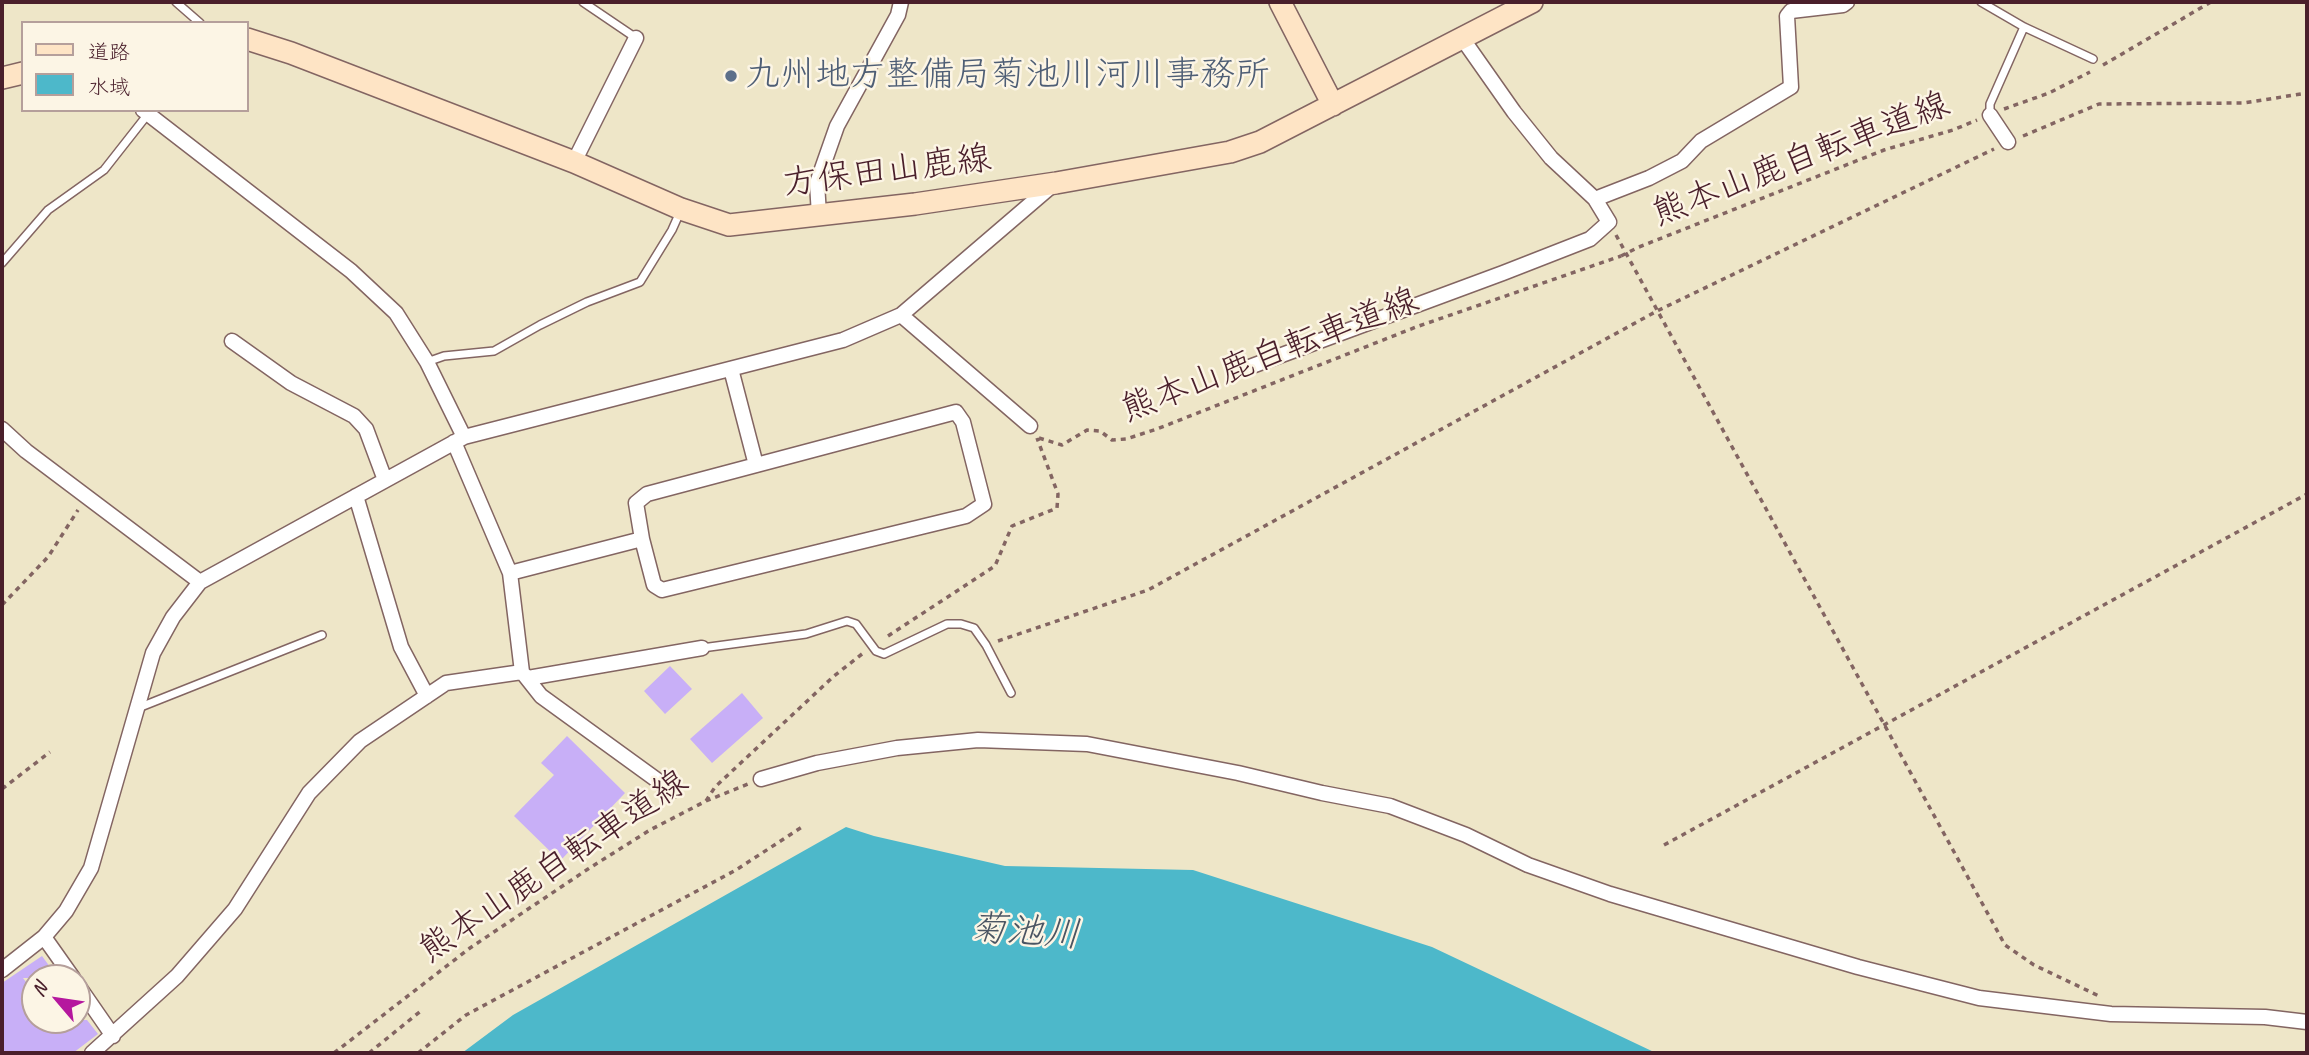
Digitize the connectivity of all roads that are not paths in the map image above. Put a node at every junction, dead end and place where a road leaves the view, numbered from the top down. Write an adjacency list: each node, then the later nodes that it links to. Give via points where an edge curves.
1 (177, 2): 8 (lane)
2 (583, 2): 10 (lane)
3 (901, 2): 24 (street, via 837,126 817,183)
4 (1280, 2): 16 (main road)
5 (1532, 2): 11 (main road, 方保田山鹿線)
6 (1847, 2): 22 (street, via 1791,11 1787,16 1791,86 1701,141 1682,161)
7 (1981, 2): 9 (lane)
8 (198, 21)
9 (2024, 27): 13 (lane); 18 (lane, via 1990,104)
10 (636, 38): 20 (street)
11 (1462, 38): 16 (main road, 方保田山鹿線); 22 (street, via 1551,159)
12 (248, 39): 20 (main road, 方保田山鹿線)
13 (2093, 59)
14 (21, 73): 15 (main road)
15 (2, 78)
16 (1333, 105): 21 (main road, 方保田山鹿線, via 1230,152)
17 (148, 112): 25 (lane, via 104,170 47,210); 28 (street, via 351,271 396,313)
18 (1990, 115): 19 (street)
19 (2008, 142)
20 (574, 162): 23 (main road, 方保田山鹿線)
21 (1056, 183): 24 (main road, 方保田山鹿線); 26 (street)
22 (1595, 199): 30 (street, via 1609,222 1590,239)
23 (681, 209): 24 (main road, 方保田山鹿線, via 729,225); 28 (lane, via 640,282 587,302 494,351)
24 (819, 215)
25 (2, 263)
26 (901, 315): 29 (street, via 844,341); 31 (street)
27 (232, 341): 35 (street, via 291,383 354,416 366,429)
28 (426, 362): 33 (street)
29 (731, 369): 33 (street); 34 (street)
30 (1244, 369)
31 (1030, 426)
32 (2, 429): 39 (street)
33 (459, 440): 35 (street); 38 (street)
34 (756, 465): 37 (street, via 647,494 636,503); 37 (street, via 956,412 963,422 984,504 966,516 662,590 654,585)
35 (385, 480): 36 (street)
36 (356, 496): 39 (street); 44 (street, via 401,647)
37 (642, 539): 38 (street)
38 (510, 573): 42 (street)
39 (200, 582): 45 (street, via 153,653)
40 (322, 635): 45 (lane)
41 (702, 648): 42 (street); 43 (lane, via 806,634 847,621 856,624 876,651 884,654 947,624 961,624 974,628)
42 (525, 675): 44 (street, via 446,683); 47 (street, via 541,696)
43 (1011, 693)
44 (427, 696): 53 (street, via 360,741 309,793 235,909 177,976)
45 (137, 709): 48 (street, via 90,868 66,911)
46 (761, 779): 52 (street, via 897,748 978,740 1087,744 1390,806 1609,894 1979,998 2111,1014)
47 (672, 792)
48 (44, 937): 49 (street); 50 (street)
49 (63, 964)
50 (2, 970)
51 (91, 1004): 53 (street)
52 (2307, 1022)
53 (113, 1036): 54 (street)
54 (92, 1053)

